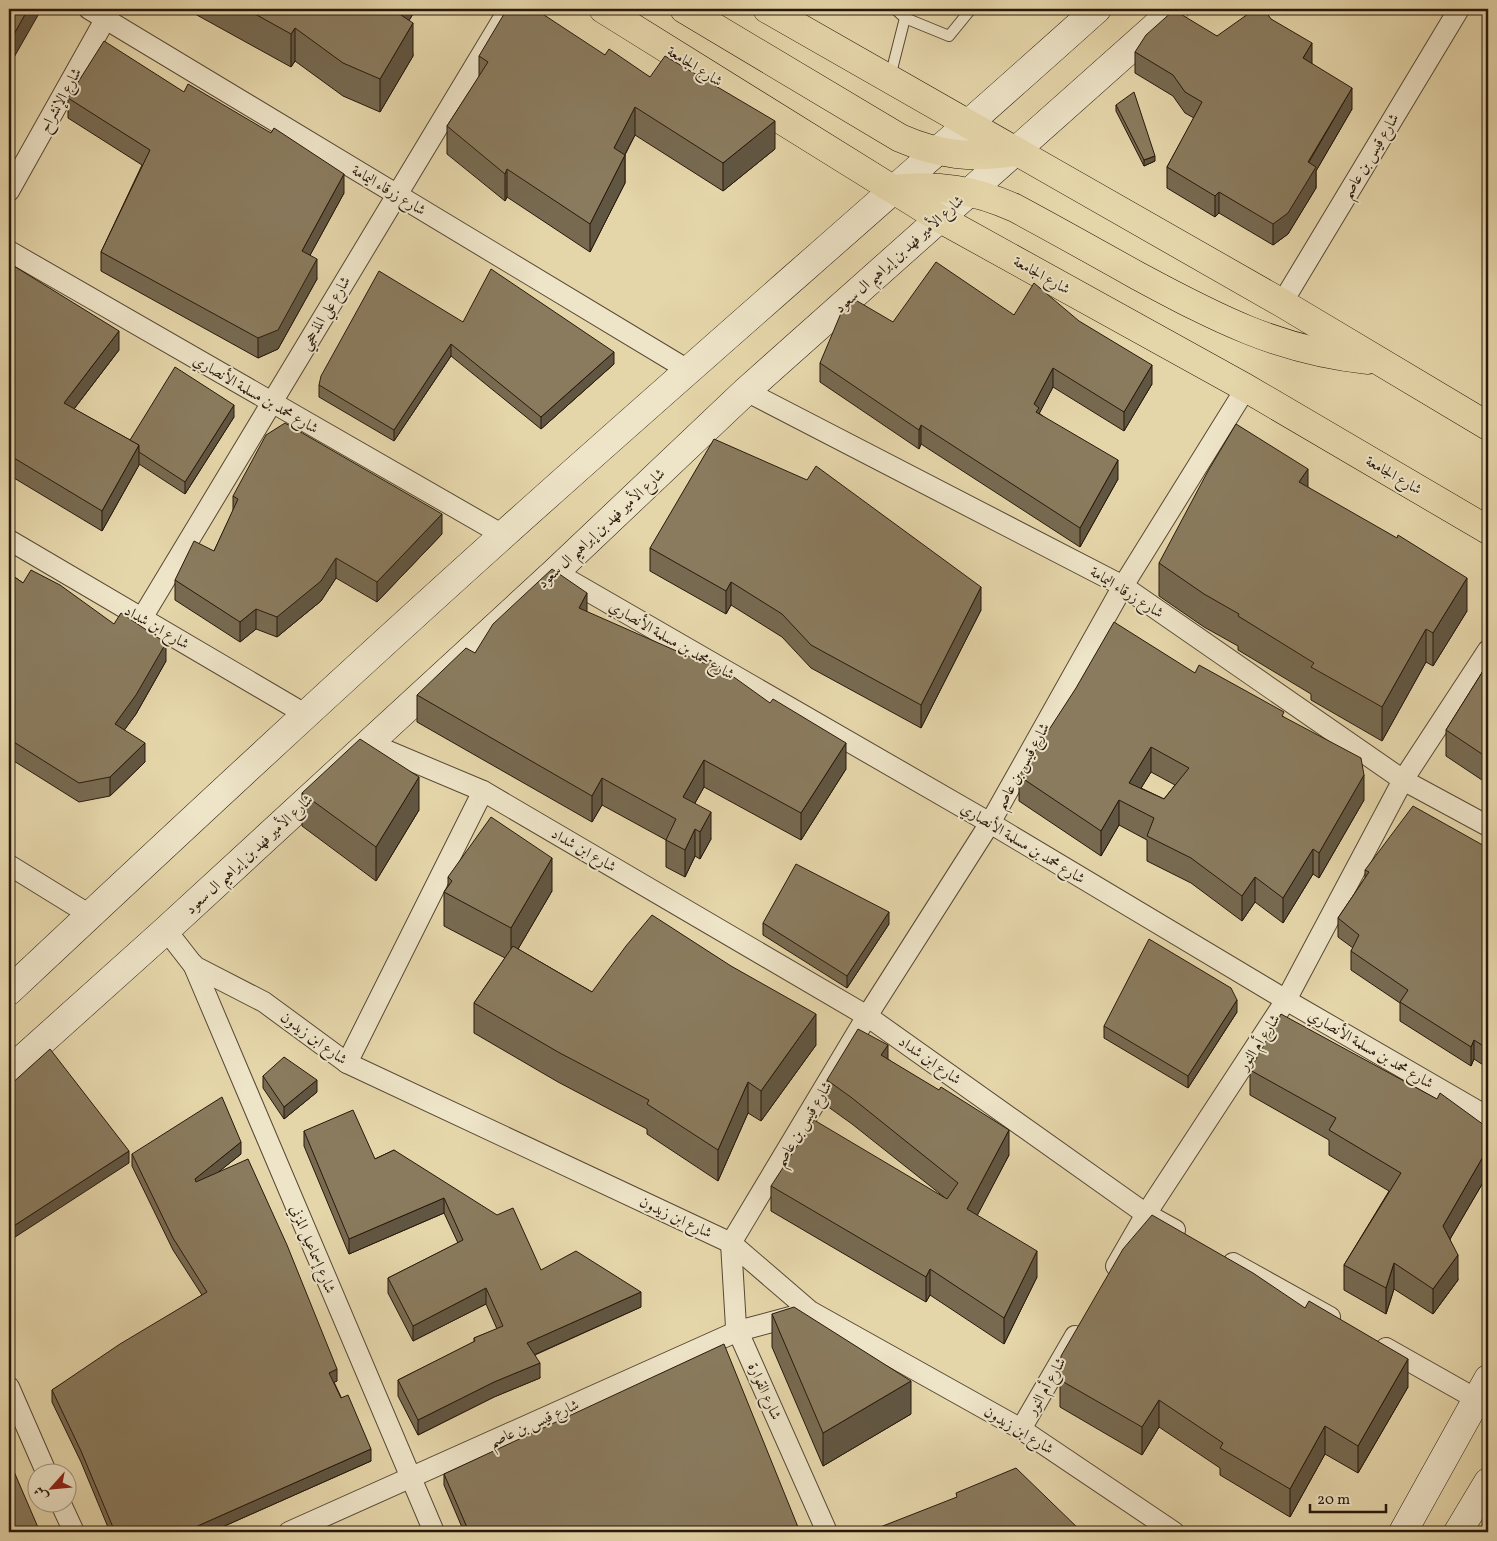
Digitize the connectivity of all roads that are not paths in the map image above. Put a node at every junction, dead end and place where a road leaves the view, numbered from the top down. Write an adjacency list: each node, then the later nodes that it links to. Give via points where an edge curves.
1 (509, 9): 19 (street, شارع علي المذحجي)
2 (603, 9): 16 (main road, شارع الجامعة)
3 (684, 9): 14 (main road, via 900,138)
4 (767, 9): 12 (main road)
5 (896, 9): 11 (lane)
6 (972, 9): 11 (lane, via 949,36)
7 (1097, 9): 13 (main road)
8 (1175, 9): 15 (main road, شارع الأمير فهد بن إبراهيم ال سعود)
9 (1459, 9): 22 (street, شارع قيس بن عاصم)
10 (102, 12): 17 (street, شارع الإنشراح); 19 (street, شارع زرقاء اليمامة)
11 (905, 18): 12 (lane)
12 (890, 78): 13 (main road)
13 (969, 125): 14 (main road); 15 (main road)
14 (938, 152): 15 (main road, via 964,156); 16 (main road)
15 (1014, 152): 18 (main road, شارع الأمير فهد بن إبراهيم ال سعود); 22 (main road)
16 (895, 189): 18 (main road, via 945,187); 20 (main road, شارع الجامعة); 24 (main road)
17 (9, 191)
18 (970, 191): 20 (main road, شارع الأمير فهد بن إبراهيم ال سعود); 23 (main road, via 1015,208 1205,312 1261,337 1319,353)
19 (397, 195): 24 (street, شارع زرقاء اليمامة); 27 (street, شارع علي المذحجي)
20 (939, 218): 25 (main road, شارع الجامعة); 26 (main road, شارع الأمير فهد بن إبراهيم ال سعود)
21 (9, 252): 27 (street, شارع محمد بن مسلمة الأنصاري)
22 (1282, 303): 23 (main road)
23 (1380, 362): 28 (main road)
24 (688, 370): 30 (main road)
25 (1246, 388): 29 (main road, شارع الجامعة); 33 (street, شارع قيس بن عاصم)
26 (746, 390): 32 (main road, شارع الأمير فهد بن إبراهيم ال سعود); 33 (street, شارع زرقاء اليمامة)
27 (272, 403): 30 (street, شارع محمد بن مسلمة الأنصاري); 34 (street, شارع علي المذحجي)
28 (1488, 426)
29 (1488, 530)
30 (503, 535): 36 (main road)
31 (9, 540): 34 (street, شارع ابن شداد)
32 (555, 572): 37 (main road, شارع الأمير فهد بن إبراهيم ال سعود); 40 (street, شارع محمد بن مسلمة الأنصاري)
33 (1123, 586): 38 (street, شارع زرقاء اليمامة); 40 (street, شارع قيس بن عاصم)
34 (142, 618): 36 (street, شارع ابن شداد)
35 (1488, 650): 38 (street, شارع أم النور)
36 (305, 714): 43 (main road)
37 (369, 743): 39 (street, شارع ابن شداد); 44 (main road, شارع الأمير فهد بن إبراهيم ال سعود)
38 (1403, 780): 41 (street, شارع زرقاء اليمامة); 47 (street, شارع أم النور)
39 (483, 792): 48 (street, شارع ابن شداد); 49 (street)
40 (990, 823): 47 (street, شارع محمد بن مسلمة الأنصاري); 48 (street, شارع قيس بن عاصم)
41 (1488, 826)
42 (9, 865): 43 (street)
43 (90, 915): 46 (main road)
44 (166, 930): 45 (street, شارع ابن زيدون); 50 (main road, شارع الأمير فهد بن إبراهيم ال سعود)
45 (193, 964): 49 (street, شارع ابن زيدون, via 264,1002); 66 (street, شارع إسماعيل المزني)
46 (9, 990)
47 (1286, 1000): 51 (street, شارع محمد بن مسلمة الأنصاري); 52 (street, شارع أم النور)
48 (867, 1016): 52 (street, شارع ابن شداد); 54 (street, شارع قيس بن عاصم)
49 (347, 1063): 54 (street, شارع ابن زيدون)
50 (9, 1071)
51 (1488, 1117)
52 (1146, 1214): 53 (street, شارع ابن شداد); 56 (street, شارع أم النور)
53 (1189, 1238)
54 (731, 1243): 57 (street, شارع ابن زيدون); 60 (street, شارع القوارة)
55 (1215, 1253): 59 (street)
56 (1106, 1283)
57 (810, 1311): 60 (street, شارع قيس بن عاصم); 64 (street, شارع ابن زيدون)
58 (1086, 1317): 64 (street, شارع أم النور)
59 (1345, 1325)
60 (738, 1331): 66 (street, شارع قيس بن عاصم); 72 (street, شارع القوارة)
61 (1371, 1340): 63 (street)
62 (9, 1387): 65 (street)
63 (1483, 1390): 74 (main road)
64 (1021, 1429): 73 (street, شارع ابن زيدون)
65 (43, 1464)
66 (410, 1478): 70 (street, شارع قيس بن عاصم); 71 (street, شارع إسماعيل المزني)
67 (1488, 1482): 75 (main road)
68 (66, 1514): 69 (street)
69 (74, 1532)
70 (289, 1532)
71 (434, 1532)
72 (827, 1532)
73 (1174, 1532)
74 (1403, 1532)
75 (1458, 1532)

